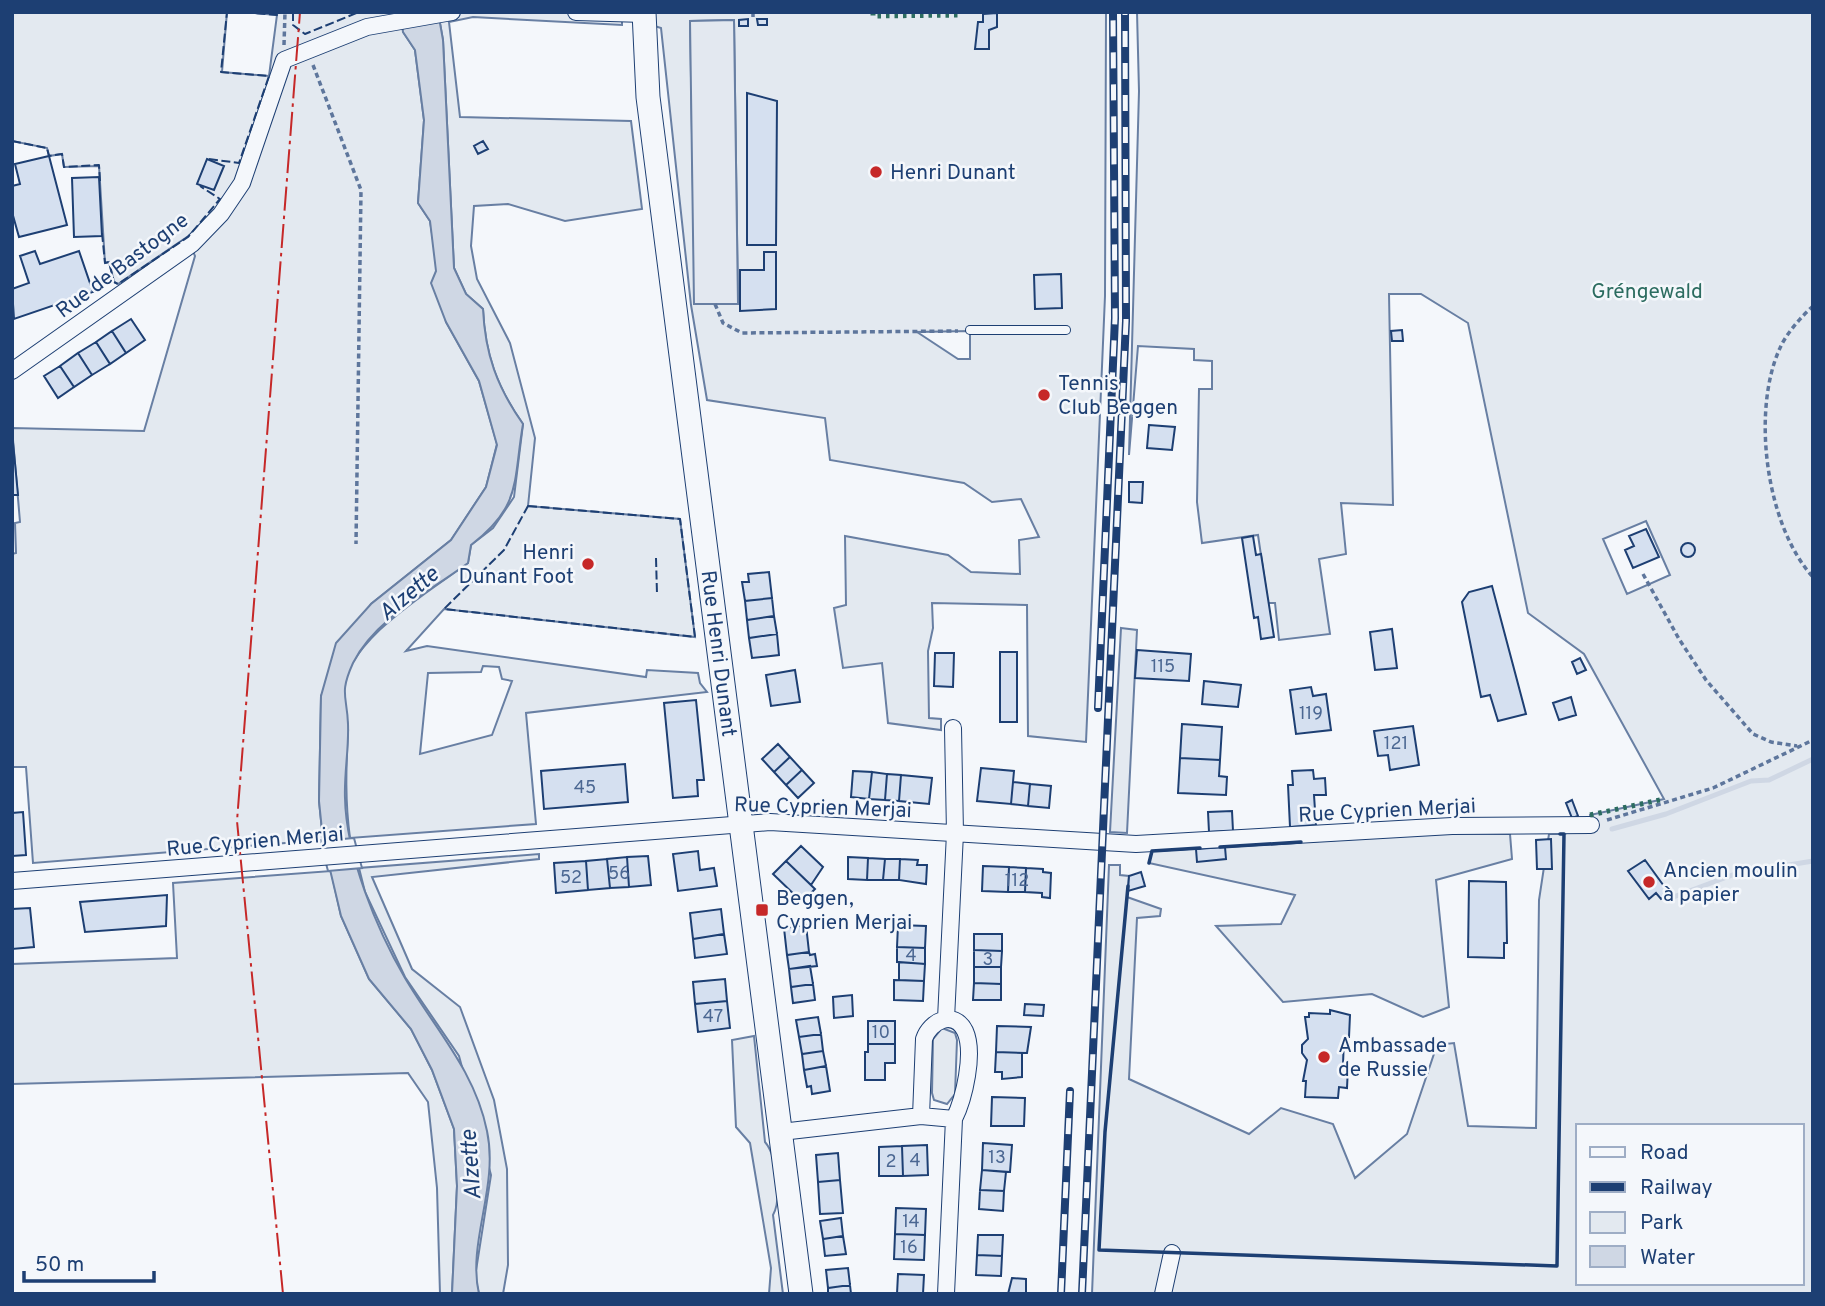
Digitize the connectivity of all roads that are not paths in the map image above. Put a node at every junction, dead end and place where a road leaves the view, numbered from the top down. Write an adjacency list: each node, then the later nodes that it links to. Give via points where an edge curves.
1 (452, 12): 6 (street, Rue de Bastogne, via 367,27 284,60 242,183 222,214 192,244)
2 (576, 12): 3 (street)
3 (644, 13): 8 (main road, Rue Henri Dunant, via 648,97)
4 (970, 330): 5 (lane)
5 (1066, 330)
6 (12, 371)
7 (953, 728): 10 (street)
8 (740, 824): 10 (street, Rue Cyprien Merjai); 11 (street, Rue Cyprien Merjai); 15 (main road, Rue Henri Dunant)
9 (1591, 825): 10 (street, Rue Cyprien Merjai, via 1452,826 1136,844)
10 (955, 833): 12 (street)
11 (12, 881)
12 (946, 1019): 13 (street, via 927,1029 924,1039); 14 (street, via 957,1022 967,1040 965,1095)
13 (921, 1116): 14 (street); 15 (street)
14 (954, 1119): 18 (street)
15 (781, 1132): 17 (main road, Rue Henri Dunant)
16 (1172, 1253): 19 (street)
17 (801, 1294)
18 (946, 1294)
19 (1163, 1294)

